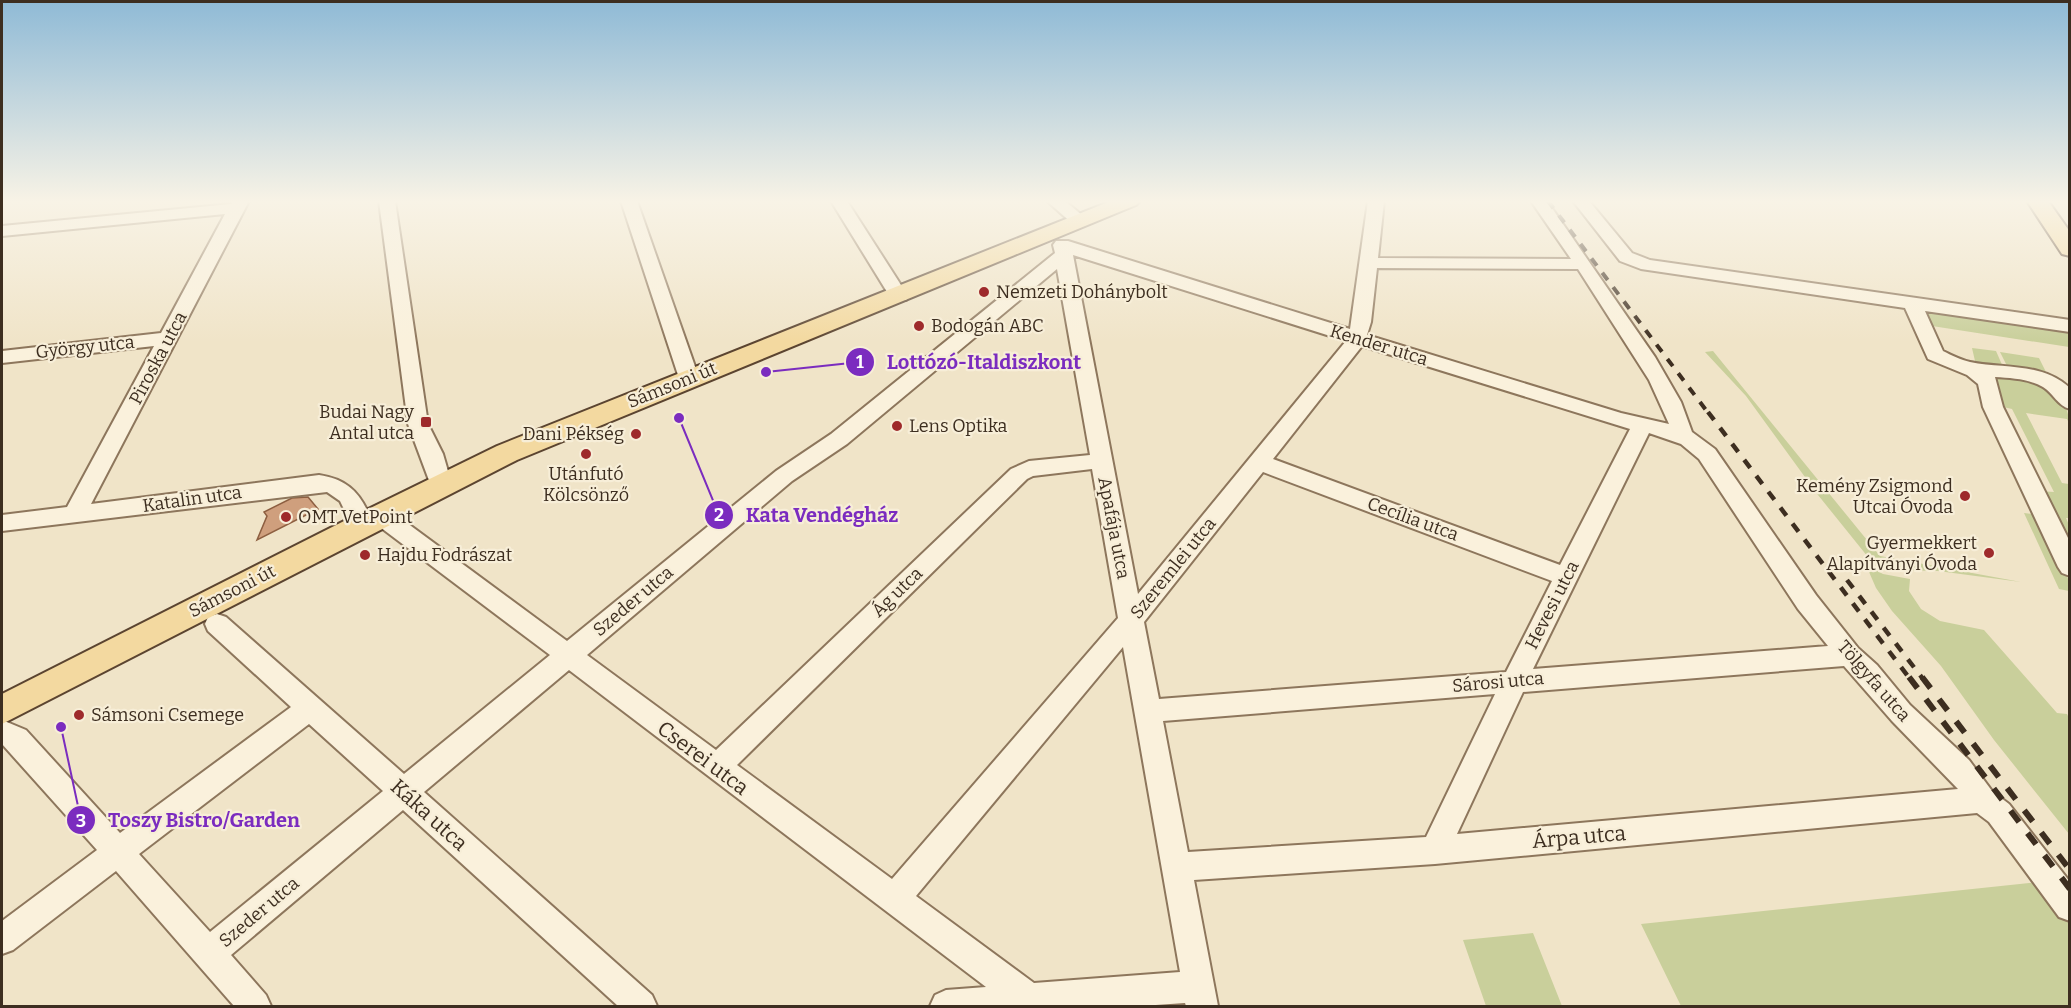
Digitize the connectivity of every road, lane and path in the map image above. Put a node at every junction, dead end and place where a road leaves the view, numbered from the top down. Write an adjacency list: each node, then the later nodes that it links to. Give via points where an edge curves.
1 (217, 248): 17 (street, Piroska utca)
2 (394, 248): 27 (street, via 418,424)
3 (644, 248): 21 (street)
4 (869, 248): 14 (street)
5 (1049, 248): 14 (main road, Sámsoni út)
6 (1055, 248): 36 (street, Szeder utca, via 839,439 784,476)
7 (1059, 248): 25 (street, Apafája utca)
8 (1068, 248): 18 (street, Kender utca)
9 (1371, 248): 12 (street, Szeremlei utca)
10 (1574, 248): 13 (street, Tölgyfa utca)
11 (1619, 248): 15 (street, via 1626,257 1658,267)
12 (1369, 263): 13 (street); 18 (street, Szeremlei utca)
13 (1581, 264): 24 (street, Tölgyfa utca, via 1678,412)
14 (899, 296): 21 (main road, Sámsoni út)
15 (1912, 303): 16 (street); 20 (street, via 1934,353)
16 (2070, 326)
17 (169, 338): 19 (street, György utca); 28 (street, Piroska utca)
18 (1358, 338): 23 (street, Kender utca); 26 (street, Szeremlei utca)
19 (2, 357)
20 (1960, 366): 22 (street, via 2041,379 2057,387); 31 (street, via 1980,374 1989,383 1993,407)
21 (689, 378): 27 (main road, Sámsoni út, via 507,453)
22 (2070, 402)
23 (1642, 426): 24 (street, Kender utca); 32 (street, Hevesi utca)
24 (1688, 437): 35 (street, Tölgyfa utca, via 1707,454 1808,603)
25 (1101, 461): 33 (street, Apafája utca); 42 (street, Ág utca, via 1029,469 1017,475)
26 (1259, 462): 32 (street, Cecília utca); 33 (street, Szeremlei utca)
27 (441, 485): 29 (main road, Sámsoni út)
28 (74, 514): 29 (street, Katalin utca, via 320,483 347,493); 30 (street, Katalin utca)
29 (371, 519): 36 (street, Cserei utca); 38 (main road, Sámsoni út)
30 (2, 524)
31 (2070, 567)
32 (1567, 577): 37 (street, Hevesi utca)
33 (1131, 620): 40 (street, Apafája utca); 48 (street, Szeremlei utca)
34 (217, 624): 39 (street, Káka utca)
35 (1849, 655): 37 (street, Sárosi utca); 44 (street, Tölgyfa utca, via 1959,770)
36 (567, 656): 42 (street, Cserei utca); 43 (street, Szeder utca)
37 (1516, 681): 40 (street, Sárosi utca); 45 (street, Hevesi utca)
38 (2, 710)
39 (309, 710): 43 (street, Káka utca); 46 (street)
40 (1147, 711): 47 (street, Apafája utca)
41 (2, 731): 46 (street, via 16,738)
42 (716, 768): 48 (street, Cserei utca)
43 (403, 792): 51 (street, Szeder utca); 55 (street, Káka utca)
44 (1982, 800): 45 (street, Árpa utca); 49 (street, Tölgyfa utca, via 2006,821)
45 (1435, 850): 47 (street, Árpa utca)
46 (117, 853): 50 (street); 51 (street)
47 (1176, 867): 52 (street, Apafája utca)
48 (894, 899): 53 (street, Cserei utca)
49 (2070, 908)
50 (2, 939)
51 (208, 954): 54 (street)
52 (1200, 997): 53 (street)
53 (1029, 999): 56 (street)
54 (255, 1006)
55 (640, 1006)
56 (946, 1006)

